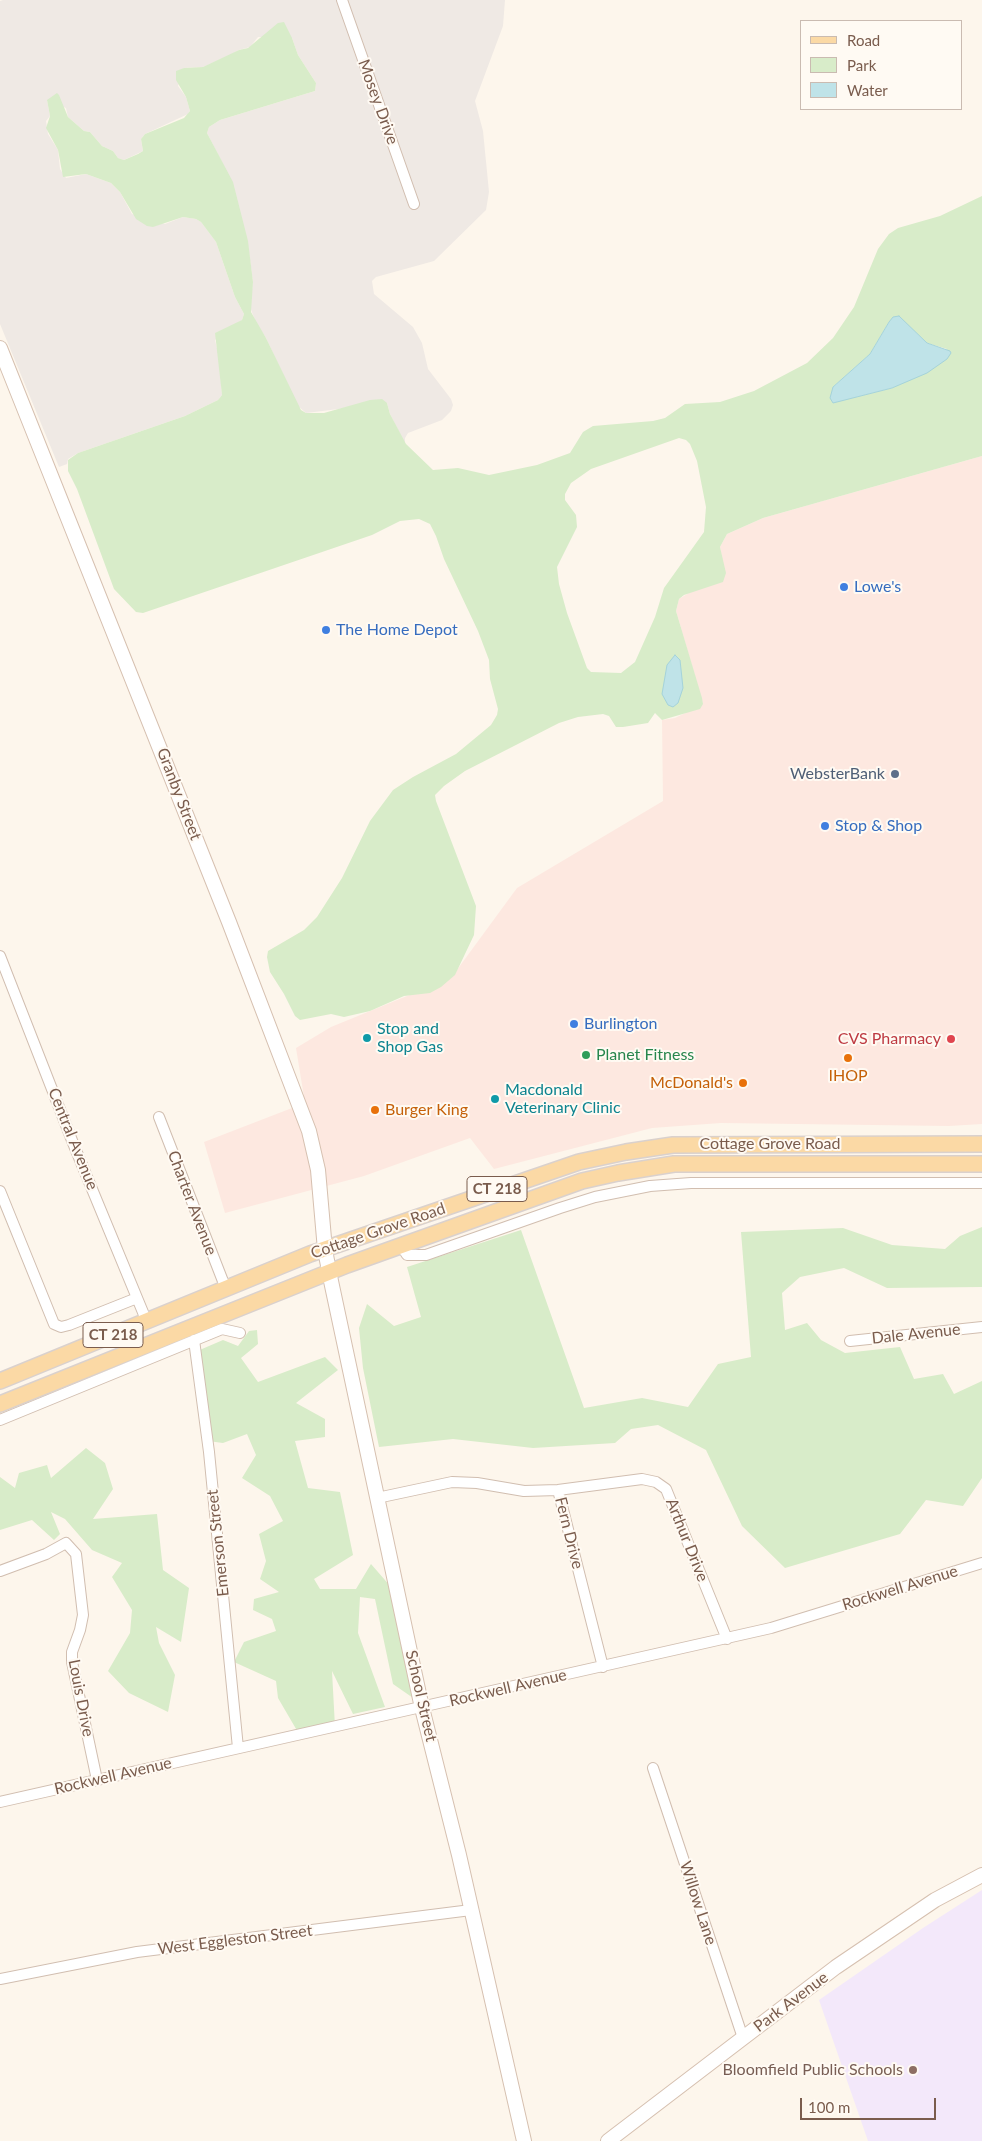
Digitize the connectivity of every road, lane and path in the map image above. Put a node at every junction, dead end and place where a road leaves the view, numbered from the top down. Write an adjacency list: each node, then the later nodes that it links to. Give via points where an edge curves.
1 (342, 0): 2 (street, Mosey Drive)
2 (414, 204)
3 (0, 348): 19 (main road, Granby Street, via 296,1092 317,1163)
4 (0, 956): 22 (street, Central Avenue)
5 (159, 1117): 21 (street, Charter Avenue)
6 (673, 1144): 7 (main road, Cottage Grove Road / CT 218); 10 (main road); 19 (main road, Cottage Grove Road / CT 218, via 579,1162)
7 (914, 1144): 8 (main road, Cottage Grove Road / CT 218); 9 (main road)
8 (982, 1144)
9 (913, 1163): 11 (main road, Cottage Grove Road / CT 218); 12 (main road, Cottage Grove Road / CT 218)
10 (674, 1164): 11 (main road, Cottage Grove Road / CT 218); 16 (main road, Cottage Grove Road / CT 218, via 591,1179)
11 (778, 1164): 13 (street, Cottage Grove Road)
12 (982, 1164)
13 (777, 1183): 14 (street, Cottage Grove Road); 17 (street, Cottage Grove Road, via 691,1182 650,1186 596,1197)
14 (982, 1183)
15 (0, 1191): 22 (street, via 54,1324 67,1326)
16 (514, 1204): 17 (street); 18 (main road, Cottage Grove Road / CT 218)
17 (521, 1221): 18 (street, Cottage Grove Road, via 426,1255 407,1255)
18 (401, 1246): 20 (main road, Cottage Grove Road / CT 218)
19 (325, 1250): 20 (main road, School Street); 21 (main road, Cottage Grove Road / CT 218)
20 (330, 1272): 29 (main road, Cottage Grove Road / CT 218); 32 (main road, School Street)
21 (226, 1289): 23 (main road, Cottage Grove Road / CT 218)
22 (137, 1298): 23 (street, Central Avenue)
23 (147, 1322): 28 (main road, Cottage Grove Road / CT 218)
24 (982, 1327): 27 (street, Dale Avenue)
25 (240, 1333): 26 (street, via 222,1329)
26 (194, 1340): 30 (street); 38 (street, Emerson Street, via 209,1452)
27 (850, 1341)
28 (0, 1381)
29 (0, 1404)
30 (0, 1420)
31 (558, 1490): 32 (street, Fern Drive, via 524,1491 452,1482); 35 (street, Arthur Drive, via 642,1479 656,1482 666,1489); 36 (street, Fern Drive)
32 (377, 1498): 37 (main road, School Street)
33 (982, 1563): 35 (street, Rockwell Avenue, via 771,1628)
34 (0, 1570): 40 (street, Louis Drive, via 46,1554 66,1543 76,1554 83,1615 72,1662)
35 (727, 1638): 36 (street, Rockwell Avenue)
36 (603, 1667): 37 (street, Rockwell Avenue)
37 (422, 1708): 38 (street, Rockwell Avenue); 43 (main road, School Street)
38 (238, 1748): 40 (street, Rockwell Avenue)
39 (653, 1768): 45 (street, Willow Lane)
40 (97, 1780): 41 (street, Rockwell Avenue)
41 (0, 1802)
42 (982, 1875): 45 (main road, Park Avenue, via 935,1900 836,1967)
43 (471, 1910): 44 (street, West Eggleston Street, via 136,1952); 46 (main road, School Street)
44 (0, 1980)
45 (743, 2038): 47 (main road, Park Avenue)
46 (524, 2141)
47 (608, 2141)

